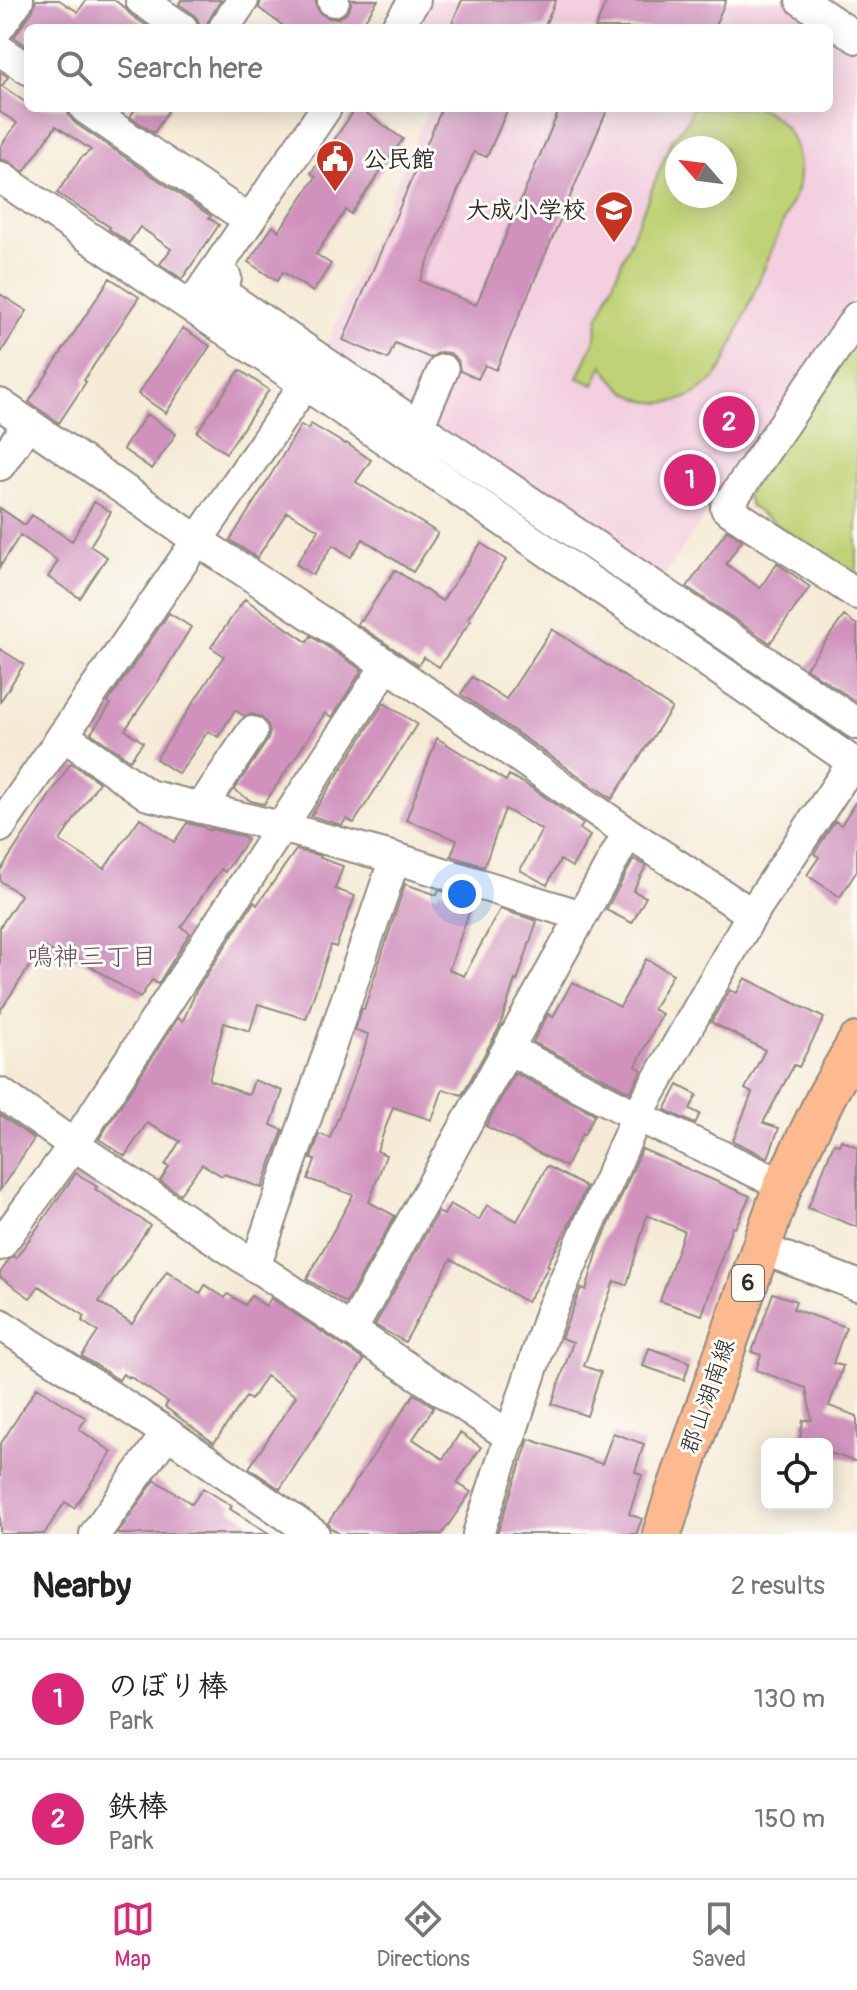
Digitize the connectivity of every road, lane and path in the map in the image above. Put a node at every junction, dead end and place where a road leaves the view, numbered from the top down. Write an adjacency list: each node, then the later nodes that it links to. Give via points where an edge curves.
1 (18, 0): 13 (street)
2 (141, 0): 9 (street)
3 (243, 0): 10 (street)
4 (399, 0): 11 (street)
5 (415, 0): 12 (street)
6 (801, 0): 15 (street)
7 (825, 0): 8 (street)
8 (857, 22)
9 (176, 24)
10 (227, 24)
11 (383, 24)
12 (399, 24)
13 (0, 26)
14 (0, 33): 16 (street)
15 (857, 38)
16 (24, 49)
17 (0, 50): 18 (street)
18 (24, 66)
19 (91, 112): 24 (street)
20 (115, 112): 24 (street)
21 (323, 112): 24 (street)
22 (339, 112): 35 (street, via 218,290)
23 (0, 177): 27 (street)
24 (254, 214): 38 (street, via 197,297 474,480)
25 (857, 317): 33 (street, via 726,508)
26 (443, 370): 29 (street)
27 (305, 384): 32 (street); 38 (street)
28 (0, 404): 30 (street)
29 (420, 422)
30 (28, 423): 31 (street); 32 (street)
31 (0, 465)
32 (197, 540): 34 (street); 37 (street)
33 (857, 594)
34 (387, 665): 41 (street); 42 (street)
35 (857, 724)
36 (252, 732): 39 (street)
37 (63, 735): 39 (street, via 148,795); 40 (street)
38 (856, 756): 44 (street)
39 (201, 808): 41 (street)
40 (0, 827)
41 (281, 827): 43 (street); 50 (street)
42 (628, 833): 44 (street); 45 (street)
43 (395, 858): 45 (street); 54 (street)
44 (752, 914): 49 (street)
45 (582, 916): 47 (street)
46 (857, 1042): 51 (main road, 郡山湖南線 / 6)
47 (508, 1049): 49 (street); 57 (street)
48 (0, 1093): 50 (street)
49 (637, 1116): 51 (street); 59 (street, via 551,1311)
50 (74, 1145): 52 (street); 54 (street)
51 (783, 1185): 53 (main road, 郡山湖南線 / 6)
52 (0, 1245)
53 (760, 1248): 55 (street); 63 (main road, 郡山湖南線 / 6)
54 (255, 1267): 57 (street)
55 (857, 1285)
56 (0, 1324): 58 (street)
57 (351, 1331): 59 (street)
58 (167, 1433): 60 (street); 61 (street)
59 (511, 1437): 62 (street)
60 (95, 1534)
61 (314, 1534)
62 (478, 1534)
63 (662, 1534)

